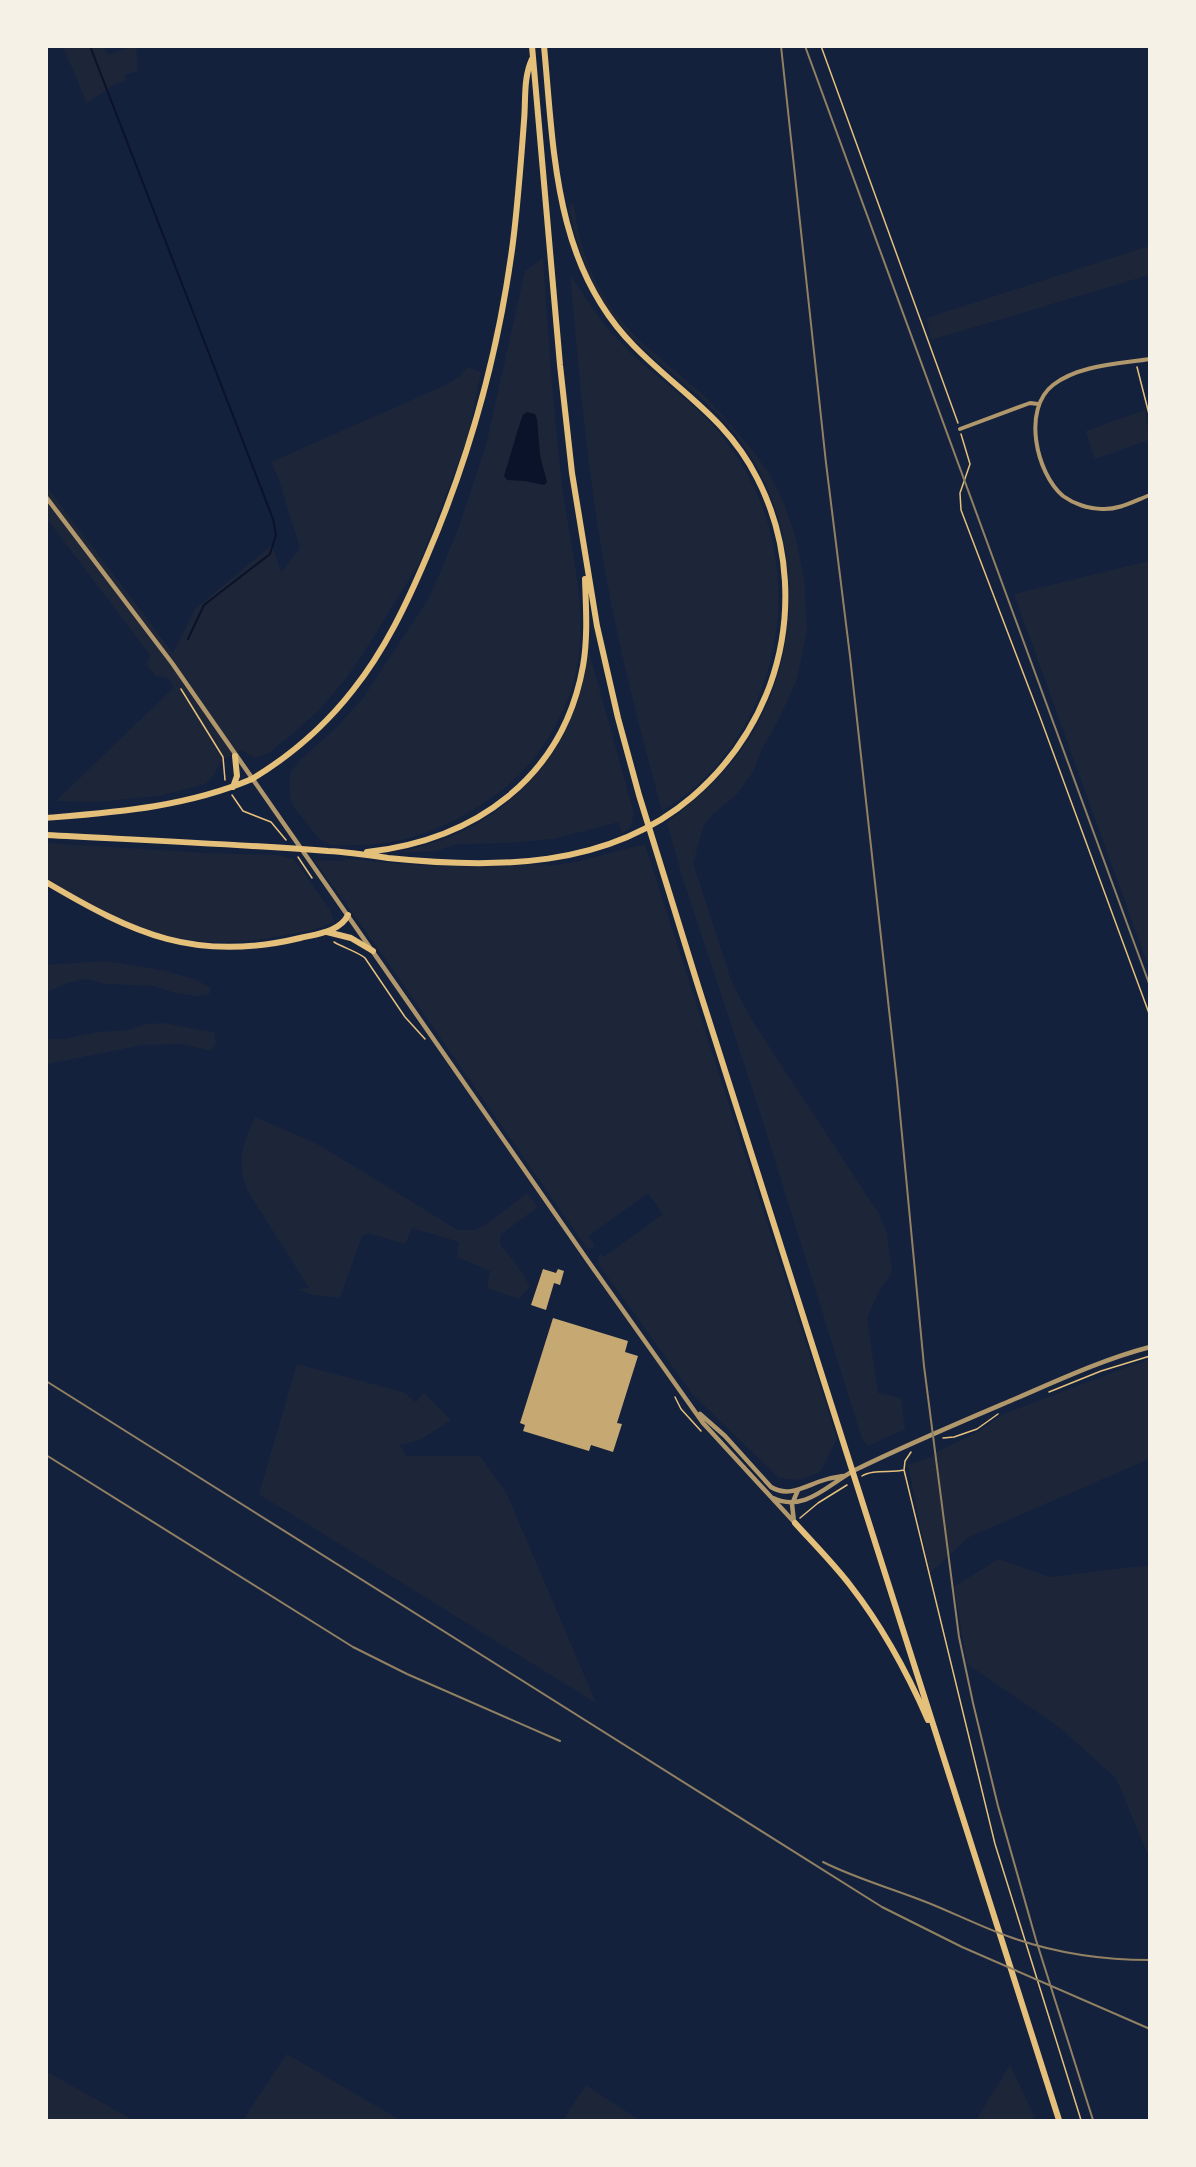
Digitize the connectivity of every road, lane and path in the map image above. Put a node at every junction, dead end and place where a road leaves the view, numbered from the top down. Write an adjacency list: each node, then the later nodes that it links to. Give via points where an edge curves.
1 (532, 46): 4 (main road)
2 (544, 46): 20 (main road, via 556,177 575,250 597,298 632,344 705,408 735,443 766,496 780,542 785,584 784,627 777,660 751,725 709,781 683,805 615,843 559,858 495,863)
3 (821, 46): 9 (path)
4 (533, 58): 12 (main road, via 560,365); 15 (main road, via 526,73 512,252 494,346 474,427 437,532 385,645 355,688 316,731)
5 (1149, 359): 6 (street)
6 (1136, 361): 7 (street, via 1088,369 1066,378 1053,385); 8 (path)
7 (1038, 404): 9 (street, via 1030,403); 10 (street, via 1036,442 1042,462 1062,495 1087,507 1102,509 1116,508)
8 (1149, 418)
9 (960, 429): 27 (path, via 970,464 960,493 961,510)
10 (1149, 495)
11 (46, 497): 14 (street, via 172,663)
12 (585, 558): 20 (main road, via 586,624 580,680 560,731 538,765 501,802 459,829 420,843); 43 (main road, via 597,626 639,795)
13 (177, 681): 16 (path, via 223,757 224,775)
14 (235, 756): 15 (street); 16 (main road, via 237,776)
15 (252, 779): 16 (main road); 24 (street)
16 (231, 788): 17 (main road, via 144,809); 19 (path, via 243,811 271,822)
17 (46, 818)
18 (46, 835): 20 (main road)
19 (286, 841)
20 (351, 853)
21 (298, 857): 23 (path)
22 (46, 882): 25 (main road, via 112,920 183,943 253,946)
23 (317, 885)
24 (348, 915): 25 (main road, via 345,922); 26 (street)
25 (326, 932): 26 (main road, via 351,938)
26 (373, 951): 31 (street)
27 (1149, 1016)
28 (1149, 1347): 36 (street, via 1017,1398)
29 (1149, 1356): 30 (path)
30 (1041, 1395)
31 (695, 1409): 39 (street, via 771,1487 777,1491); 40 (street, via 703,1423)
32 (1002, 1412): 33 (path, via 977,1429)
33 (940, 1438)
34 (914, 1450): 35 (path, via 905,1461)
35 (904, 1470): 37 (path, via 868,1472); 45 (path, via 976,1768 1022,1935)
36 (846, 1475): 39 (street); 41 (street, via 813,1497)
37 (858, 1478)
38 (848, 1484): 42 (path)
39 (798, 1490): 41 (street)
40 (771, 1497): 41 (street); 42 (street)
41 (792, 1504): 42 (street)
42 (795, 1523): 43 (main road, via 850,1584 886,1637 911,1681)
43 (943, 1756): 44 (main road)
44 (1059, 2121)
45 (1081, 2121)

